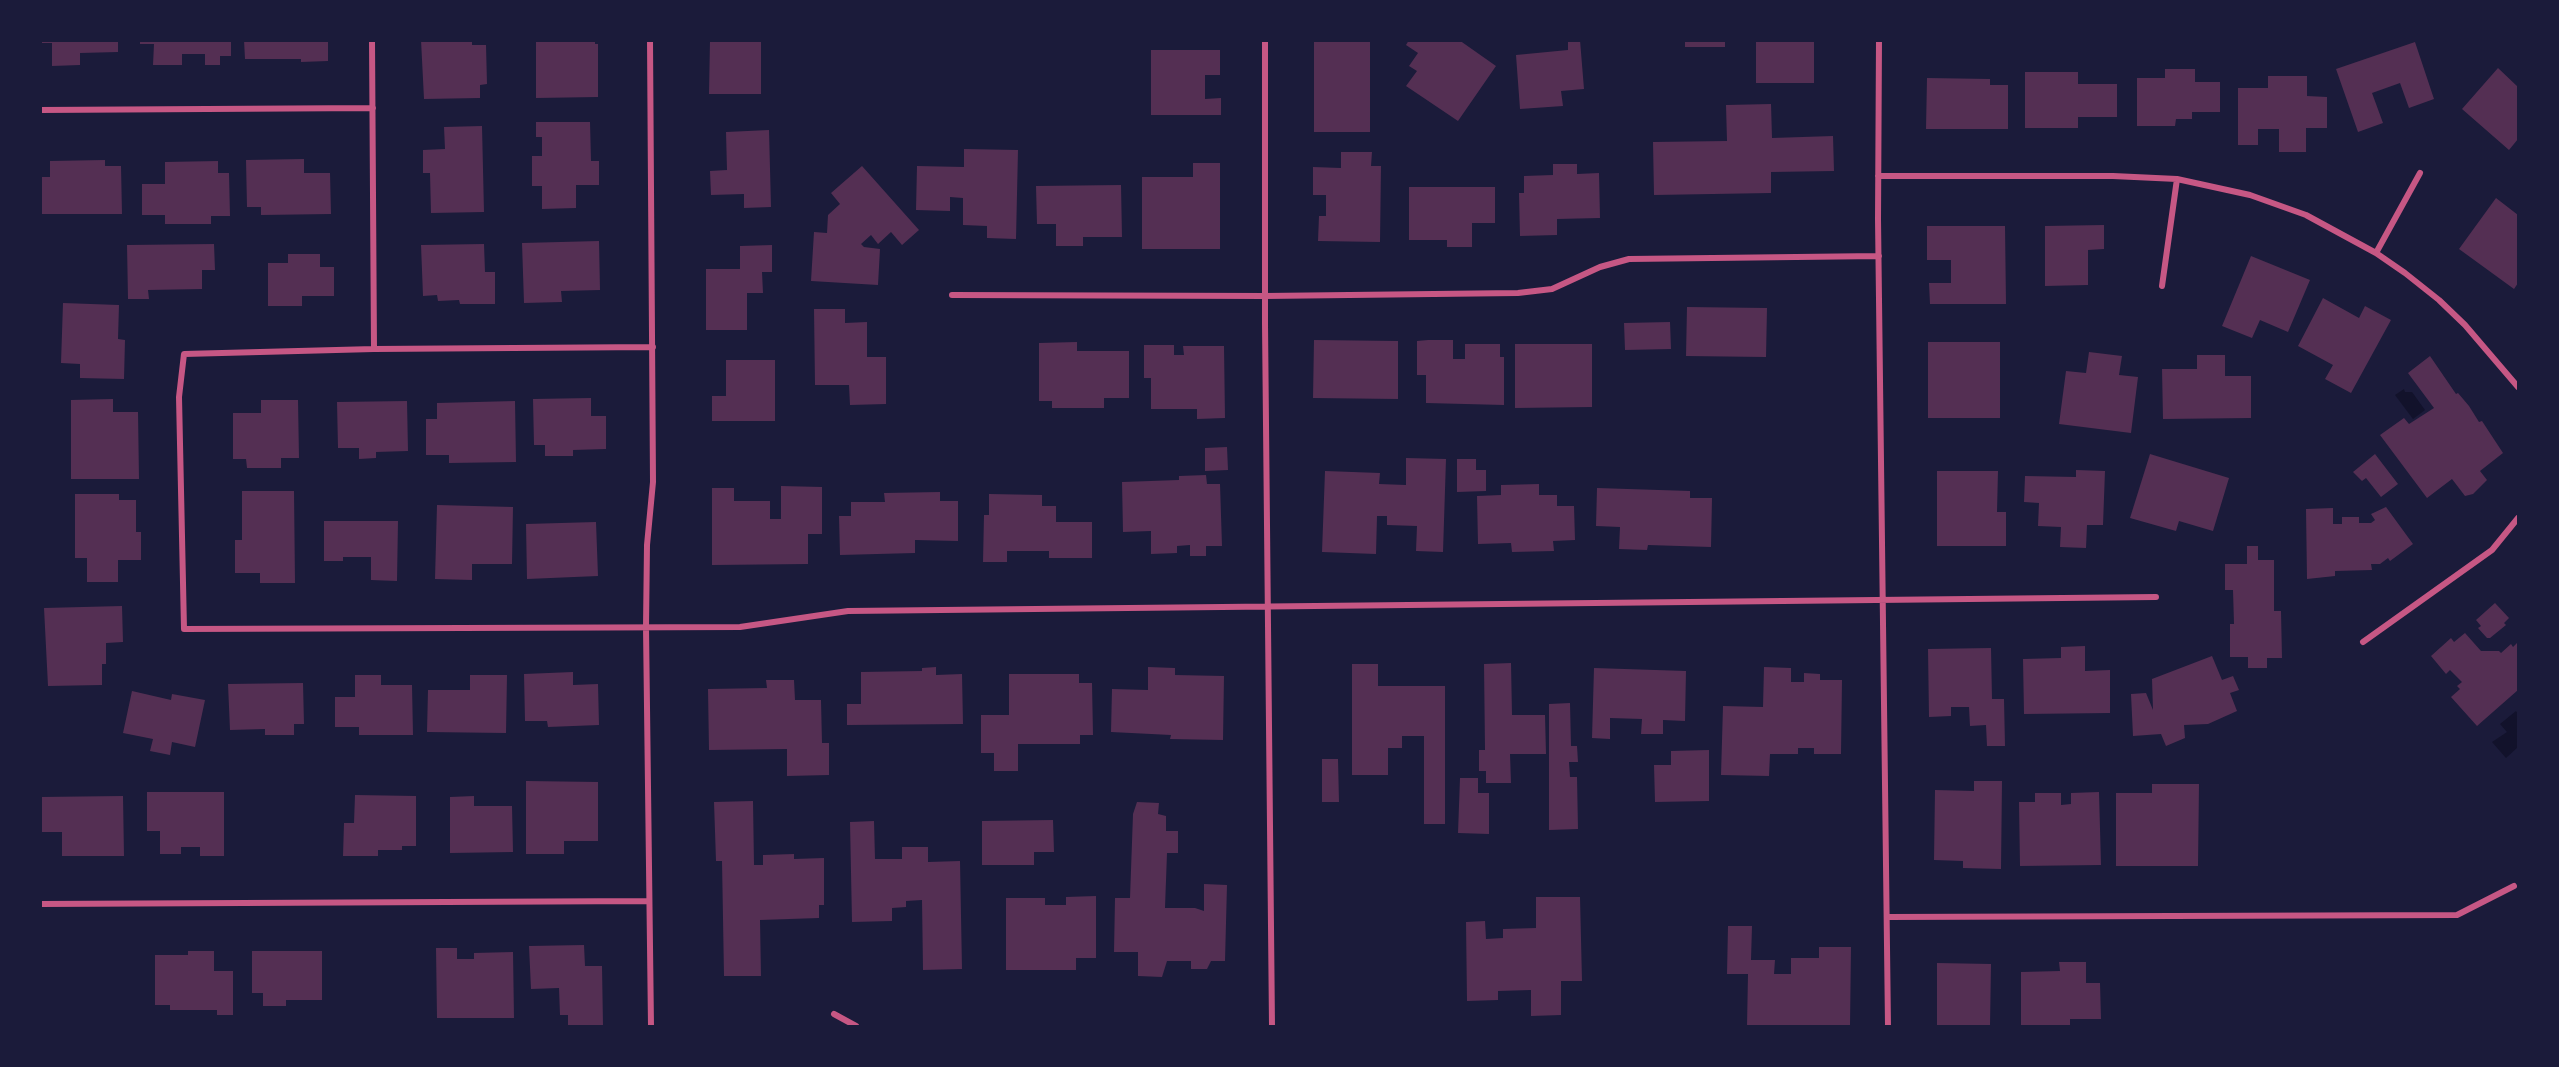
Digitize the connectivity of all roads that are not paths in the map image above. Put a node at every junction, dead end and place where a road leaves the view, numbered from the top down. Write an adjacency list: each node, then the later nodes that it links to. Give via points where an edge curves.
1 (372, 40): 5 (street)
2 (650, 40): 15 (street)
3 (1265, 40): 14 (street)
4 (1879, 40): 8 (street)
5 (373, 108): 6 (street); 16 (street)
6 (40, 110)
7 (2420, 173): 10 (street)
8 (1878, 176): 9 (street); 11 (street)
9 (2177, 179): 10 (street, via 2250,195 2306,215); 12 (street)
10 (2376, 253): 17 (street, via 2439,300)
11 (1879, 256): 14 (street, via 1629,259 1600,267 1552,289 1518,293); 20 (street)
12 (2162, 286)
13 (952, 295): 14 (street)
14 (1265, 296): 21 (street)
15 (653, 347): 16 (street); 22 (street, via 653,482)
16 (374, 349): 22 (street, via 184,354 179,397 184,628)
17 (2518, 387)
18 (2518, 518): 23 (street, via 2492,550)
19 (2156, 597): 20 (street)
20 (1885, 601): 21 (street); 27 (street)
21 (1269, 607): 22 (street, via 848,611 740,627); 31 (street)
22 (646, 627): 25 (street)
23 (2363, 642)
24 (2514, 886): 27 (street, via 2457,915)
25 (649, 901): 26 (street); 29 (street)
26 (40, 904)
27 (1888, 917): 32 (street)
28 (834, 1014): 30 (street)
29 (651, 1026)
30 (856, 1026)
31 (1272, 1026)
32 (1888, 1026)

